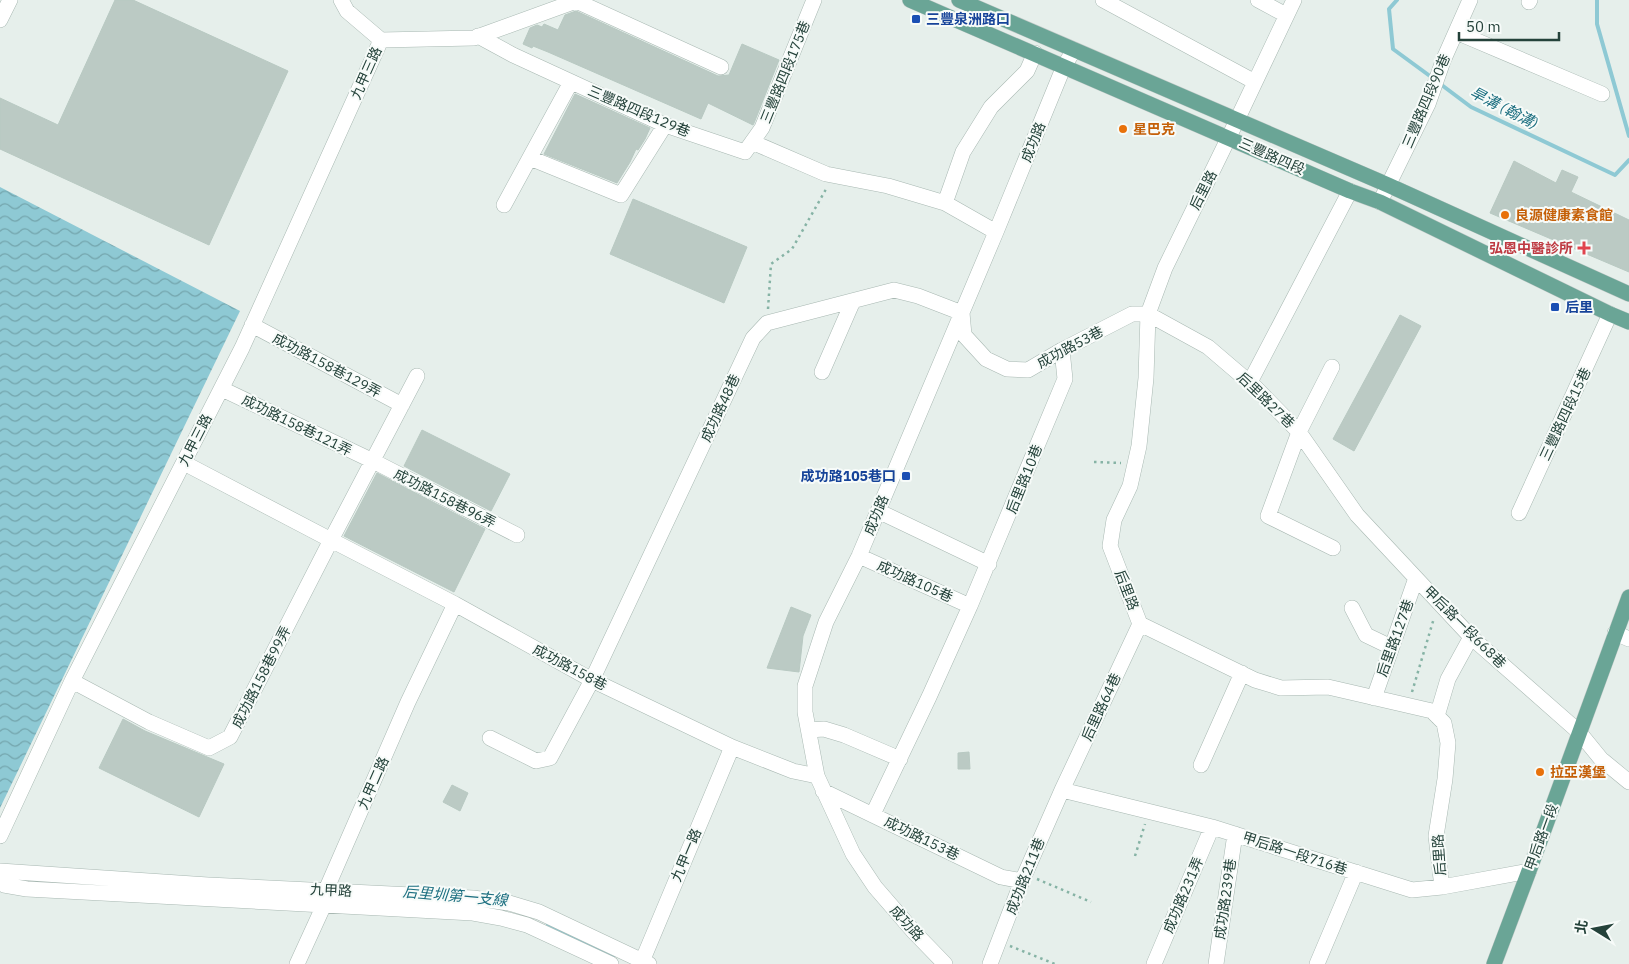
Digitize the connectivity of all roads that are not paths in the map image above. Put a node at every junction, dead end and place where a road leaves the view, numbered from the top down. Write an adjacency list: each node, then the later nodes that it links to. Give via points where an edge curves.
1 (10, 0): 12 (street)
2 (340, 0): 15 (street, via 347,11)
3 (814, 0): 26 (street, 三豐路四段175巷, via 762,128)
4 (910, 0): 17 (main road, 三豐路四段)
5 (959, 0): 16 (main road, 三豐路四段)
6 (1103, 0): 21 (street)
7 (1258, 0): 11 (street)
8 (1294, 0): 11 (street, 后里路)
9 (1470, 0): 13 (street, 三豐路四段90巷)
10 (577, 1): 14 (street); 18 (street)
11 (1286, 15): 21 (street, 后里路)
12 (0, 20)
13 (1456, 32): 22 (street); 28 (street, 三豐路四段90巷, via 1428,104)
14 (478, 36): 15 (street); 20 (street, 三豐路四段129巷)
15 (381, 40): 40 (street, 九甲三路)
16 (1074, 50): 19 (street, 成功路); 23 (main road, 三豐路四段)
17 (1035, 53): 19 (main road, 三豐路四段); 31 (street, via 1027,71 990,107 963,152)
18 (721, 66)
19 (1064, 66): 25 (main road, 三豐路四段); 33 (street, 成功路)
20 (571, 82): 24 (street, 三豐路四段129巷); 27 (street)
21 (1255, 82): 23 (street, 后里路)
22 (1602, 94)
23 (1237, 120): 25 (street, 后里路); 28 (main road, 三豐路四段)
24 (664, 125): 26 (street, 三豐路四段129巷, via 745,152); 27 (street, via 621,195)
25 (1230, 137): 29 (main road, 三豐路四段); 37 (street, 后里路, via 1165,268)
26 (752, 142): 31 (street, via 826,174 888,186)
27 (530, 158): 32 (street)
28 (1388, 185): 30 (street, 三豐路四段90巷); 34 (main road, 三豐路四段)
29 (1350, 191): 30 (main road, 三豐路四段); 45 (street)
30 (1380, 202): 38 (main road, 三豐路四段)
31 (945, 203): 33 (street)
32 (504, 205)
33 (996, 232): 36 (street, 成功路)
34 (1629, 294)
35 (852, 301): 36 (street, via 894,290); 43 (street); 69 (street, 成功路48巷, via 767,323 753,338)
36 (962, 313): 41 (street, 成功路53巷, via 964,335 986,359 1007,369 1028,370); 51 (street, 成功路)
37 (1148, 314): 41 (street, 成功路53巷, via 1132,314); 45 (street, 后里路27巷, via 1208,348); 64 (street, 后里路, via 1140,446 1130,486 1114,520 1110,546)
38 (1610, 314): 39 (main road, 三豐路四段); 52 (street, 三豐路四段15巷)
39 (1629, 322)
40 (252, 324): 46 (street, 九甲三路); 47 (street, 成功路158巷129弄)
41 (1062, 350): 58 (street, 后里路10巷, via 1065,379)
42 (1332, 367): 48 (street)
43 (822, 372)
44 (417, 376): 47 (street)
45 (1250, 382): 48 (street, 后里路27巷)
46 (222, 388): 49 (street, 成功路158巷121弄); 50 (street, 九甲三路)
47 (402, 405): 49 (street)
48 (1300, 432): 53 (street, 后里路27巷); 56 (street, via 1268,516)
49 (373, 461): 54 (street, 成功路158巷96弄); 55 (street)
50 (184, 463): 55 (street, 成功路158巷); 70 (street, 九甲三路)
51 (878, 511): 57 (street, 成功路); 58 (street)
52 (1519, 513)
53 (1357, 516): 59 (street, 甲后路一段668巷)
54 (517, 535)
55 (330, 540): 61 (street, 成功路158巷); 70 (street, 成功路158巷99弄, via 230,737 209,748 149,722)
56 (1333, 548)
57 (859, 556): 62 (street, 成功路105巷); 73 (street, 成功路, via 826,622 805,686)
58 (989, 564): 62 (street, 后里路10巷)
59 (1416, 578): 66 (street, 甲后路一段668巷); 67 (street, 后里路127巷)
60 (1629, 597): 65 (main road, 甲后路一段)
61 (455, 604): 69 (street, 成功路158巷); 94 (street, 九甲二路, via 408,702)
62 (970, 606): 77 (street, 后里路10巷)
63 (1352, 608): 67 (street, via 1366,635)
64 (1140, 624): 68 (street, 后里路); 81 (street, 后里路64巷)
65 (1622, 636): 74 (main road, 甲后路一段)
66 (1471, 637): 72 (street, via 1448,679); 74 (street, 甲后路一段668巷)
67 (1391, 647): 71 (street, 后里路127巷)
68 (1242, 673): 71 (street, 后里路, via 1281,688 1328,687); 78 (street)
69 (592, 680): 75 (street, 成功路48巷, via 550,758 536,761); 76 (street, 成功路158巷)
70 (72, 681): 86 (street, 九甲三路)
71 (1374, 698): 72 (street, 后里路, via 1432,711)
72 (1437, 716): 92 (street, 后里路, via 1444,723 1448,743 1446,779 1436,836)
73 (809, 730): 77 (street, via 824,729 844,735); 79 (street, 成功路)
74 (1579, 732): 80 (street, 甲后路一段668巷, via 1602,759); 88 (main road, 甲后路一段)
75 (490, 738)
76 (732, 747): 79 (street, 成功路158巷, via 793,771); 95 (street, 九甲一路)
77 (900, 759): 83 (street, 后里路10巷)
78 (1201, 765)
79 (817, 776): 82 (street, 成功路)
80 (1629, 782)
81 (1062, 790): 84 (street, 甲后路一段716巷); 90 (street, 成功路211巷)
82 (823, 791): 83 (street, 成功路153巷); 98 (street, 成功路, via 853,854 875,887)
83 (873, 814): 90 (street, 成功路153巷, via 1001,877)
84 (1212, 827): 85 (street, 甲后路一段716巷); 100 (street, 成功路231弄)
85 (1235, 834): 89 (street, 甲后路一段716巷); 101 (street, 成功路239巷)
86 (0, 836)
87 (0, 871): 93 (street, 九甲路)
88 (1529, 871): 92 (street, 甲后路一段716巷); 103 (main road, 甲后路一段)
89 (1356, 872): 92 (street, 甲后路一段716巷, via 1412,890); 102 (street)
90 (1024, 877): 99 (street, 成功路211巷)
91 (0, 882): 93 (street, 九甲路, via 27,889)
92 (1442, 887)
93 (208, 892): 94 (street, 九甲路)
94 (325, 897): 95 (street, 九甲路, via 473,898 509,903 539,912); 96 (street, 九甲二路); 97 (street, 九甲路, via 502,918 527,925)
95 (644, 963)
96 (297, 964)
97 (611, 964)
98 (945, 964)
99 (990, 964)
100 (1154, 964)
101 (1216, 964)
102 (1317, 964)
103 (1494, 964)

